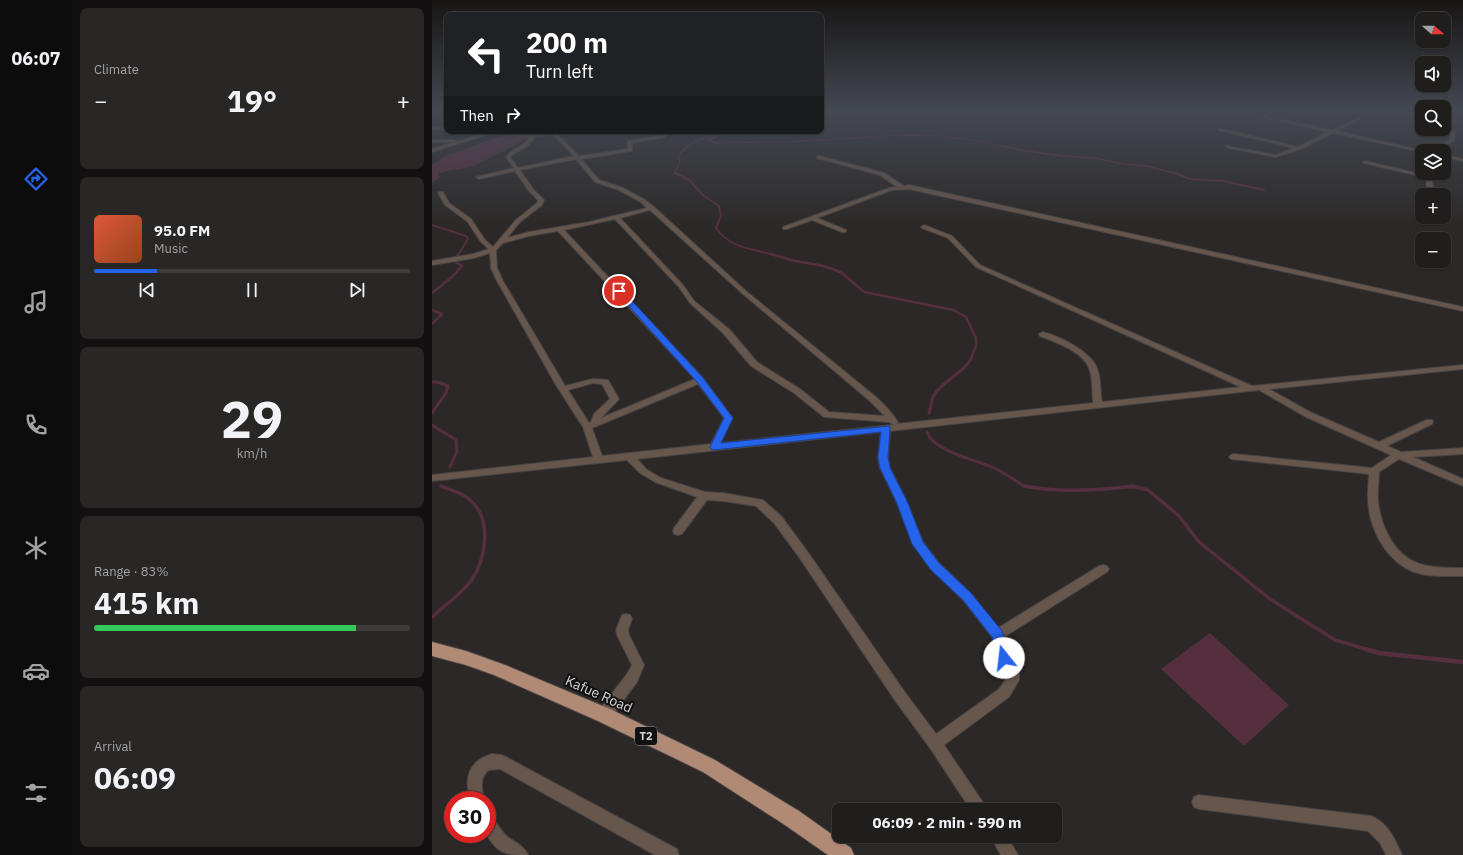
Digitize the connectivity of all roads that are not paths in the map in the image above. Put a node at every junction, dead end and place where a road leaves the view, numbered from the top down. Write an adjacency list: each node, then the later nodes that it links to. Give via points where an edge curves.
1 (520, 149): 11 (street, via 508,156)
2 (569, 149): 6 (street)
3 (630, 149): 6 (street)
4 (1238, 149): 5 (street, via 1276,156)
5 (1296, 149)
6 (577, 157): 11 (street); 18 (street, via 597,181 630,193)
7 (819, 157): 15 (street, via 882,174)
8 (1451, 157): 9 (street)
9 (1463, 160)
10 (1365, 162): 12 (street)
11 (517, 169): 13 (street); 25 (street, via 542,202 523,216)
12 (1415, 174)
13 (479, 177)
14 (1429, 180): 16 (street)
15 (902, 187): 20 (street); 28 (street)
16 (1430, 188)
17 (441, 193): 26 (street, via 447,204 469,220 483,241)
18 (652, 208): 19 (street); 36 (street, via 745,293 873,399 886,411)
19 (617, 218): 23 (street); 36 (street, via 681,286 692,302 726,330 754,364 797,391 826,415)
20 (812, 218): 22 (street); 24 (street)
21 (924, 227): 32 (street, via 950,237 978,266 1103,323)
22 (785, 228)
23 (560, 229): 25 (street); 31 (street)
24 (844, 231)
25 (502, 241): 26 (street)
26 (493, 250): 27 (street); 33 (street, via 494,268 500,281)
27 (432, 263)
28 (1463, 309)
29 (1043, 334): 34 (street, via 1074,349 1091,364)
30 (1463, 367): 32 (street)
31 (700, 380): 37 (street); 39 (street, via 728,418)
32 (1258, 388): 34 (street); 38 (street, via 1309,415)
33 (563, 389): 37 (street); 37 (street, via 593,381 605,382 615,400)
34 (1098, 405): 36 (street, via 899,427)
35 (1429, 422): 38 (street)
36 (889, 424): 39 (street); 53 (street, via 883,457 885,468 918,544)
37 (591, 425): 44 (street)
38 (1379, 446): 41 (street)
39 (714, 447): 42 (street)
40 (1463, 451): 41 (street)
41 (1398, 454): 45 (street); 47 (street)
42 (629, 456): 44 (street); 48 (street, via 643,471 658,480)
43 (1234, 457): 45 (street)
44 (598, 459): 46 (street)
45 (1374, 471): 51 (street, via 1372,502 1375,517 1392,550 1416,567 1438,572)
46 (432, 478)
47 (1463, 483)
48 (704, 496): 49 (street); 56 (street, via 759,503 778,520)
49 (678, 531)
50 (1102, 568): 53 (street)
51 (1463, 572)
52 (626, 619): 55 (street, via 623,635 638,665 632,678)
53 (998, 635): 56 (street, via 1004,658 1013,672 1012,680 1004,693)
54 (432, 649): 55 (highway, Kafue Road / T2, via 499,670)
55 (604, 715): 64 (highway, Kafue Road / T2, via 709,766 792,818)
56 (935, 743): 59 (street)
57 (475, 791): 63 (street, via 474,778 480,767 491,760 501,762)
58 (1199, 802): 66 (street, via 1370,824 1381,831)
59 (975, 803)
60 (496, 836): 62 (street)
61 (1002, 843): 65 (street)
62 (520, 855)
63 (671, 855)
64 (844, 855)
65 (1010, 855)
66 (1394, 855)

